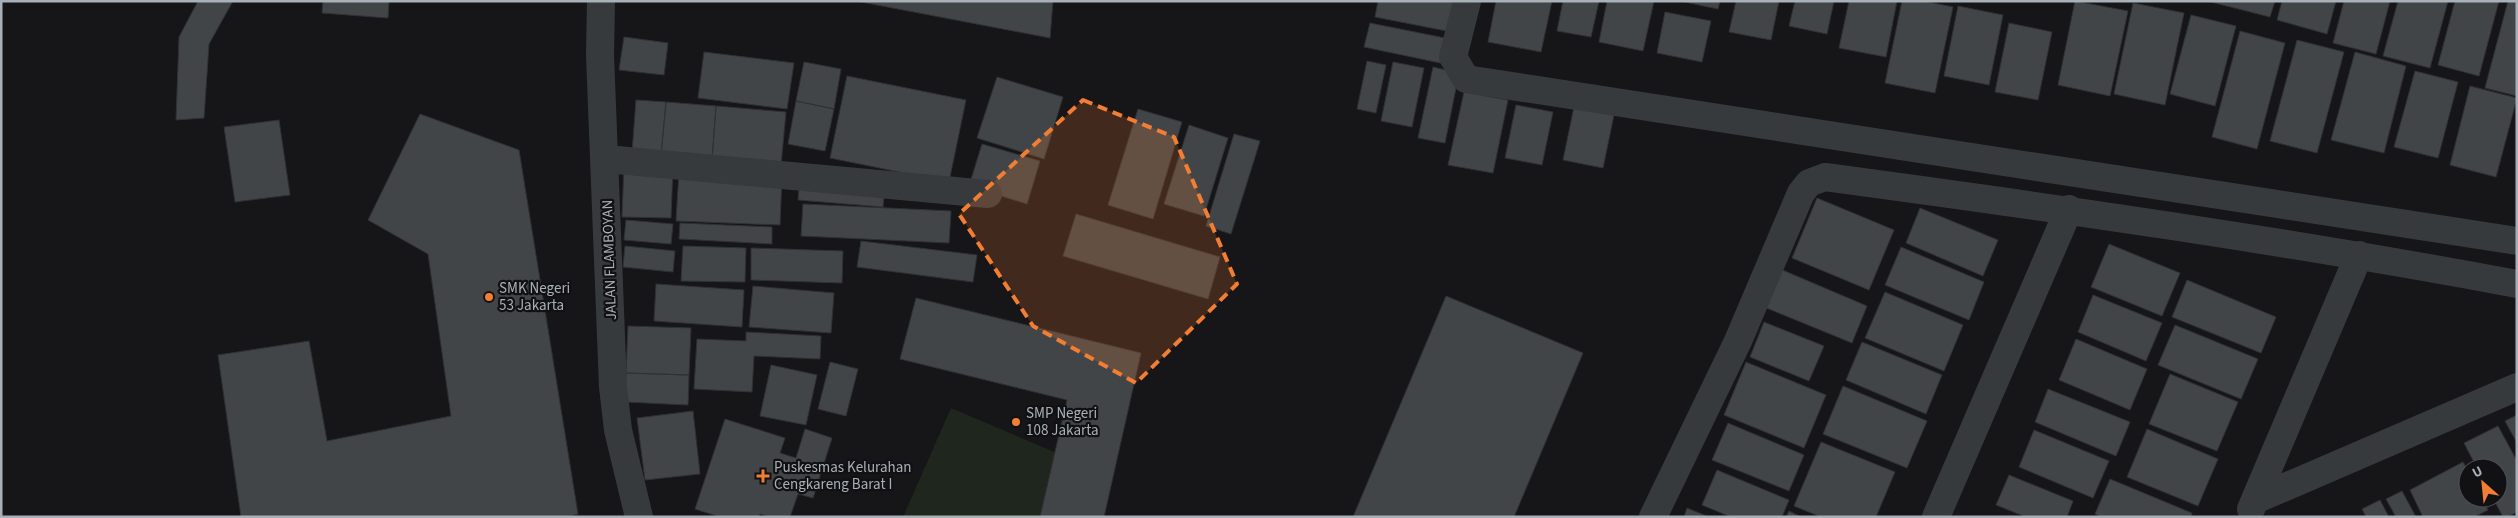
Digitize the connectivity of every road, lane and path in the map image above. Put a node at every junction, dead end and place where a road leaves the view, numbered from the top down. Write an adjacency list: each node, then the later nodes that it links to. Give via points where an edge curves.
1 (1467, 1): 6 (street, via 1454,57 1466,79)
2 (600, 2): 3 (street, JALAN FLAMBOYAN)
3 (606, 159): 4 (street); 11 (street, JALAN FLAMBOYAN, via 613,387 618,430)
4 (988, 194)
5 (2069, 209): 7 (street); 12 (street, via 1825,177 1809,183 1801,193 1738,341); 13 (street)
6 (2517, 241)
7 (2359, 255): 8 (street); 10 (street)
8 (2517, 284)
9 (2517, 387): 10 (street)
10 (2251, 508)
11 (639, 517)
12 (1654, 517)
13 (1936, 517)

